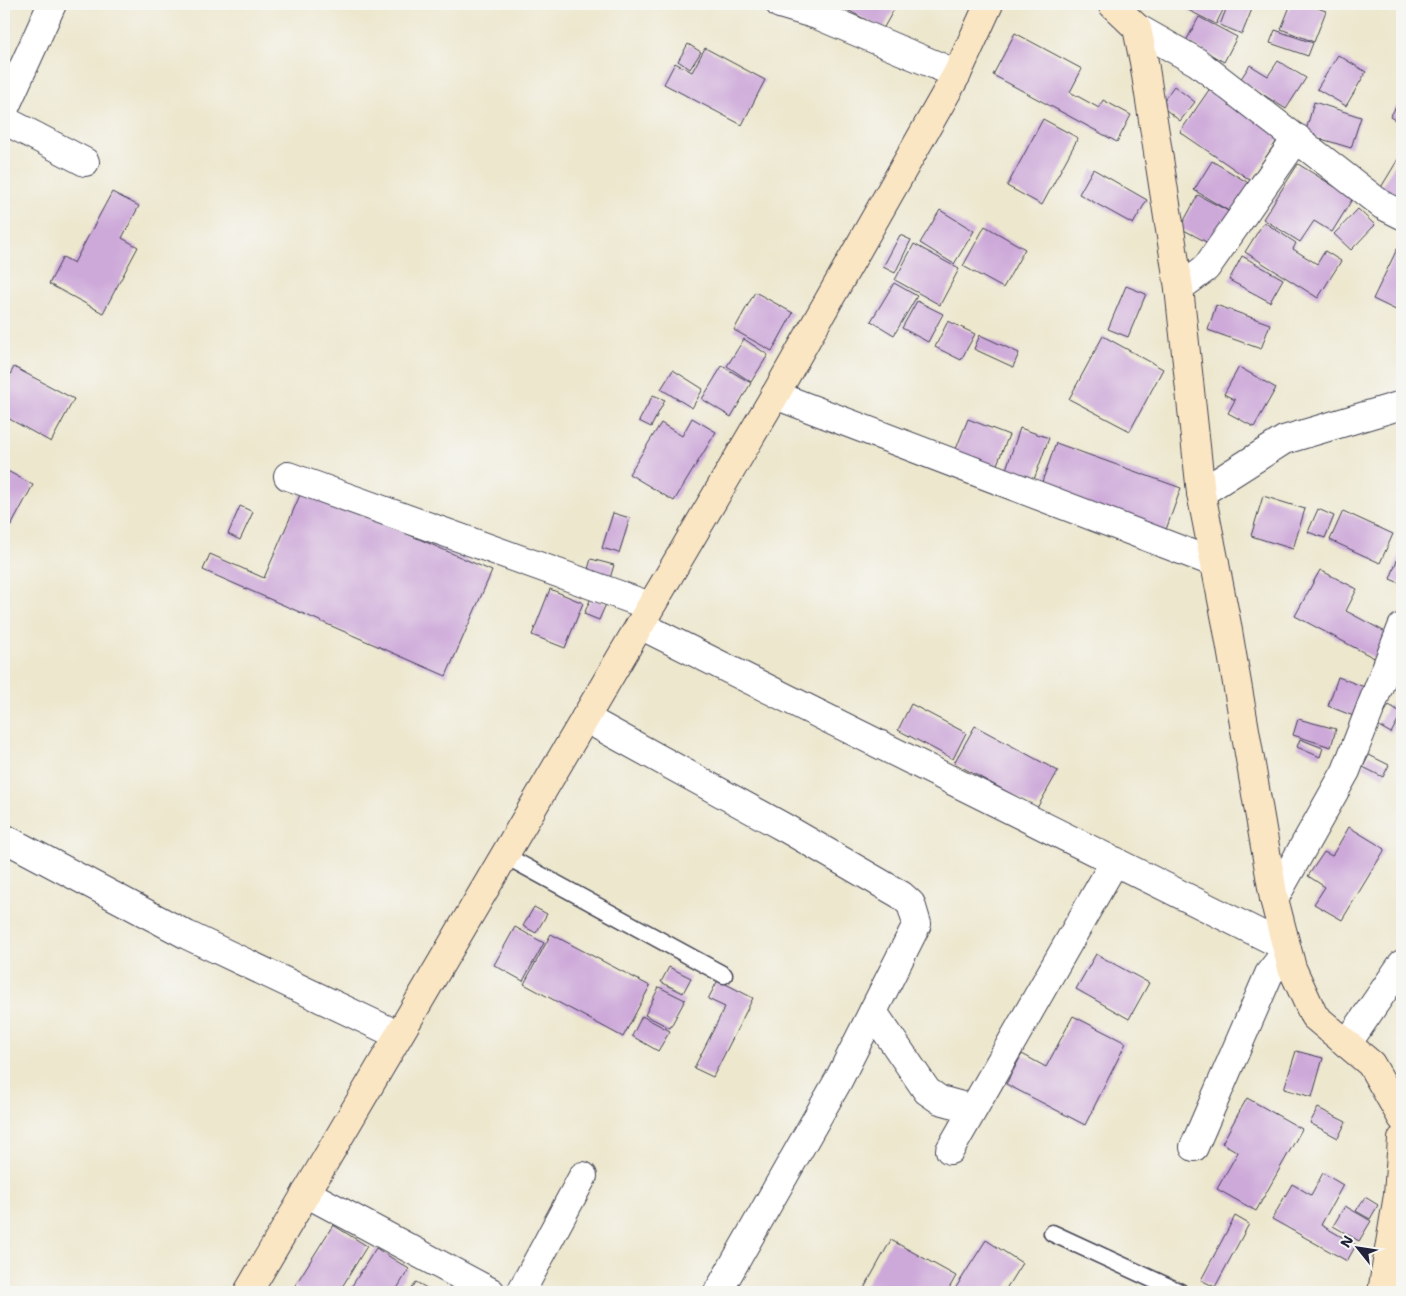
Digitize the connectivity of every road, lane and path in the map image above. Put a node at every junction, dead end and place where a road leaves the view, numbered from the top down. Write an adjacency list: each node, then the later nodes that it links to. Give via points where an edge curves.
1 (52, 4): 7 (street)
2 (780, 4): 6 (street, via 817,15)
3 (989, 4): 6 (street)
4 (1112, 4): 5 (street)
5 (1137, 28): 9 (street, via 1197,62); 12 (street)
6 (956, 74): 13 (street)
7 (4, 110)
8 (4, 120): 10 (street)
9 (1297, 138): 11 (street, via 1382,205); 12 (street, via 1206,268)
10 (85, 162)
11 (1402, 215)
12 (1179, 288): 16 (street)
13 (775, 395): 17 (street); 18 (street)
14 (1402, 405): 16 (street, via 1284,440)
15 (288, 476): 18 (street)
16 (1202, 493): 17 (street)
17 (1215, 563): 24 (street)
18 (645, 616): 20 (street); 23 (street)
19 (1402, 627): 24 (street, via 1346,770)
20 (585, 718): 22 (street); 28 (street, via 787,829 901,895 911,904 917,924)
21 (4, 838): 29 (street, via 187,935)
22 (504, 855): 27 (lane); 29 (street)
23 (1115, 862): 25 (street); 31 (street)
24 (1274, 899): 25 (street)
25 (1287, 949): 30 (street, via 1314,1016); 34 (street, via 1269,974)
26 (1402, 964): 30 (street)
27 (724, 975)
28 (873, 1012): 31 (street, via 927,1091 940,1100); 43 (street)
29 (398, 1035): 37 (street)
30 (1347, 1044): 32 (street, via 1371,1064)
31 (973, 1110): 35 (street)
32 (1402, 1118)
33 (1402, 1139): 38 (street)
34 (1194, 1146)
35 (950, 1150)
36 (583, 1176): 42 (street)
37 (306, 1193): 40 (street); 41 (street)
38 (1397, 1228): 45 (street)
39 (1052, 1233): 44 (lane)
40 (248, 1292)
41 (491, 1292)
42 (521, 1292)
43 (718, 1292)
44 (1180, 1292)
45 (1382, 1292)

